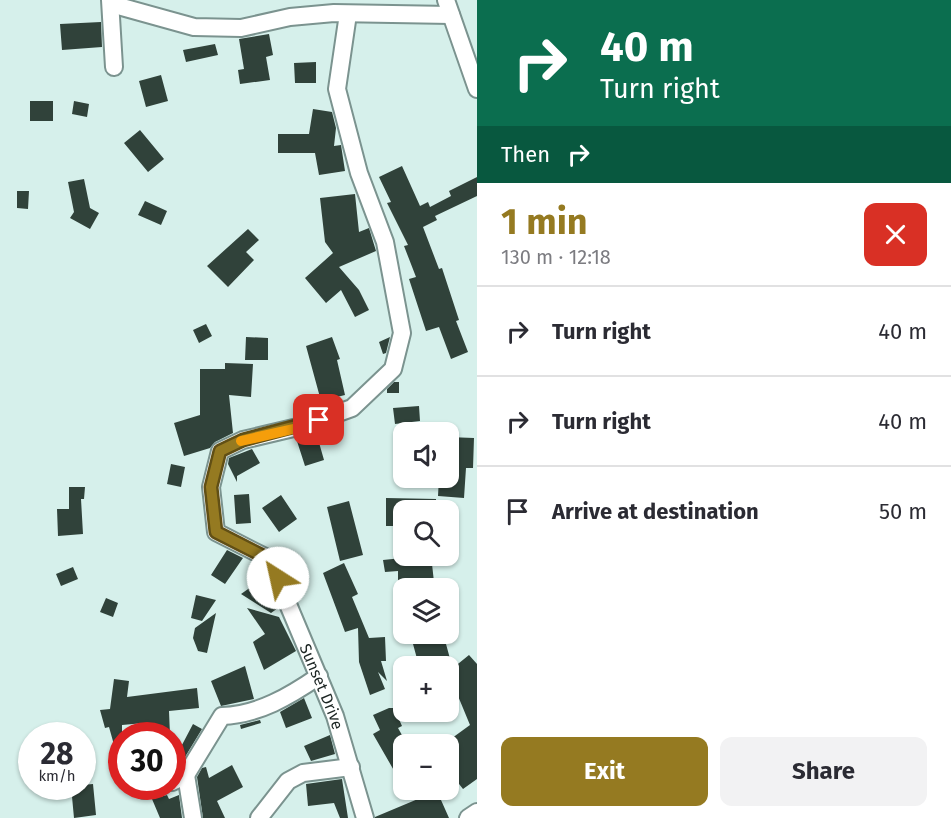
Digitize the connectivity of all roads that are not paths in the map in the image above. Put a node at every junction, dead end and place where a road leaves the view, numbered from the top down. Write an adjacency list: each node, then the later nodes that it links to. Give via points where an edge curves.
1 (110, 0): 5 (street)
2 (115, 0): 4 (street, via 122,7 194,27 241,28 290,17)
3 (448, 8): 4 (street); 6 (street)
4 (348, 14): 7 (street, Sunset Drive, via 337,89 359,173 385,242 402,333 393,369 352,408 302,426 243,440 220,451 211,487 216,532 269,559)
5 (114, 68)
6 (477, 89)
7 (319, 676): 8 (street, Sunset Drive); 9 (street, via 294,694 261,709 222,716)
8 (351, 767): 13 (street, via 303,773 288,781); 14 (street, Sunset Drive)
9 (186, 768)
10 (186, 798): 12 (street)
11 (477, 812): 15 (street)
12 (193, 818)
13 (259, 818)
14 (365, 818)
15 (468, 818)

